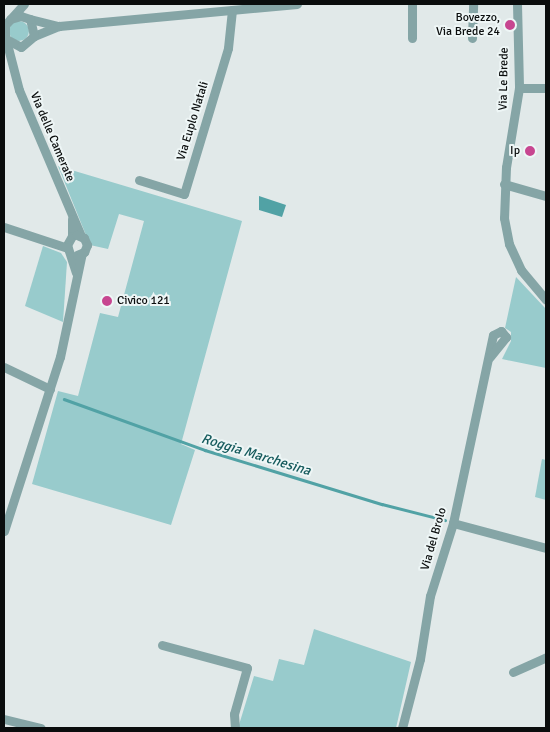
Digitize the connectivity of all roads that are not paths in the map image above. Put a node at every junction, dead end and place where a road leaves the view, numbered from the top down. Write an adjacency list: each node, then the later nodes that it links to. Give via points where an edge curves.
1 (24, 4): 7 (street); 8 (street)
2 (297, 4): 6 (street)
3 (412, 4): 12 (street)
4 (473, 4): 13 (street)
5 (517, 4): 16 (street, Via Le Brede)
6 (232, 10): 9 (street); 18 (street, Via Euplo Natali, via 228,48 184,194)
7 (28, 18): 8 (street); 9 (street); 11 (street)
8 (7, 20): 10 (street)
9 (59, 26): 11 (street)
10 (5, 35): 14 (street); 15 (street, Via delle Camerate)
11 (34, 36): 14 (street)
12 (412, 38)
13 (472, 38)
14 (21, 47): 15 (street)
15 (14, 68): 22 (street, Via delle Camerate, via 19,90 72,215)
16 (519, 88): 17 (street); 19 (street, Via Le Brede)
17 (546, 88)
18 (139, 180)
19 (504, 184): 20 (street); 25 (street, Via Le Brede, via 504,218 509,244 521,270)
20 (546, 196)
21 (4, 227): 22 (street, via 55,242)
22 (72, 243): 23 (street); 23 (street, Via delle Camerate, via 87,245); 24 (street, Via delle Camerate)
23 (82, 253): 24 (street, Via delle Camerate)
24 (77, 278): 28 (street, Via delle Camerate)
25 (546, 300)
26 (490, 357): 31 (street, Via del Brolo)
27 (4, 367): 28 (street)
28 (50, 389): 29 (street, Via delle Camerate)
29 (13, 507): 30 (street); 32 (street, Via delle Camerate)
30 (4, 516)
31 (452, 523): 33 (street); 40 (street, Via del Brolo, via 430,596 420,659)
32 (4, 533)
33 (546, 548)
34 (162, 645): 39 (street, via 247,668 234,714)
35 (546, 657): 36 (street)
36 (514, 672)
37 (4, 719): 38 (street)
38 (41, 728)
39 (235, 728)
40 (403, 728)

